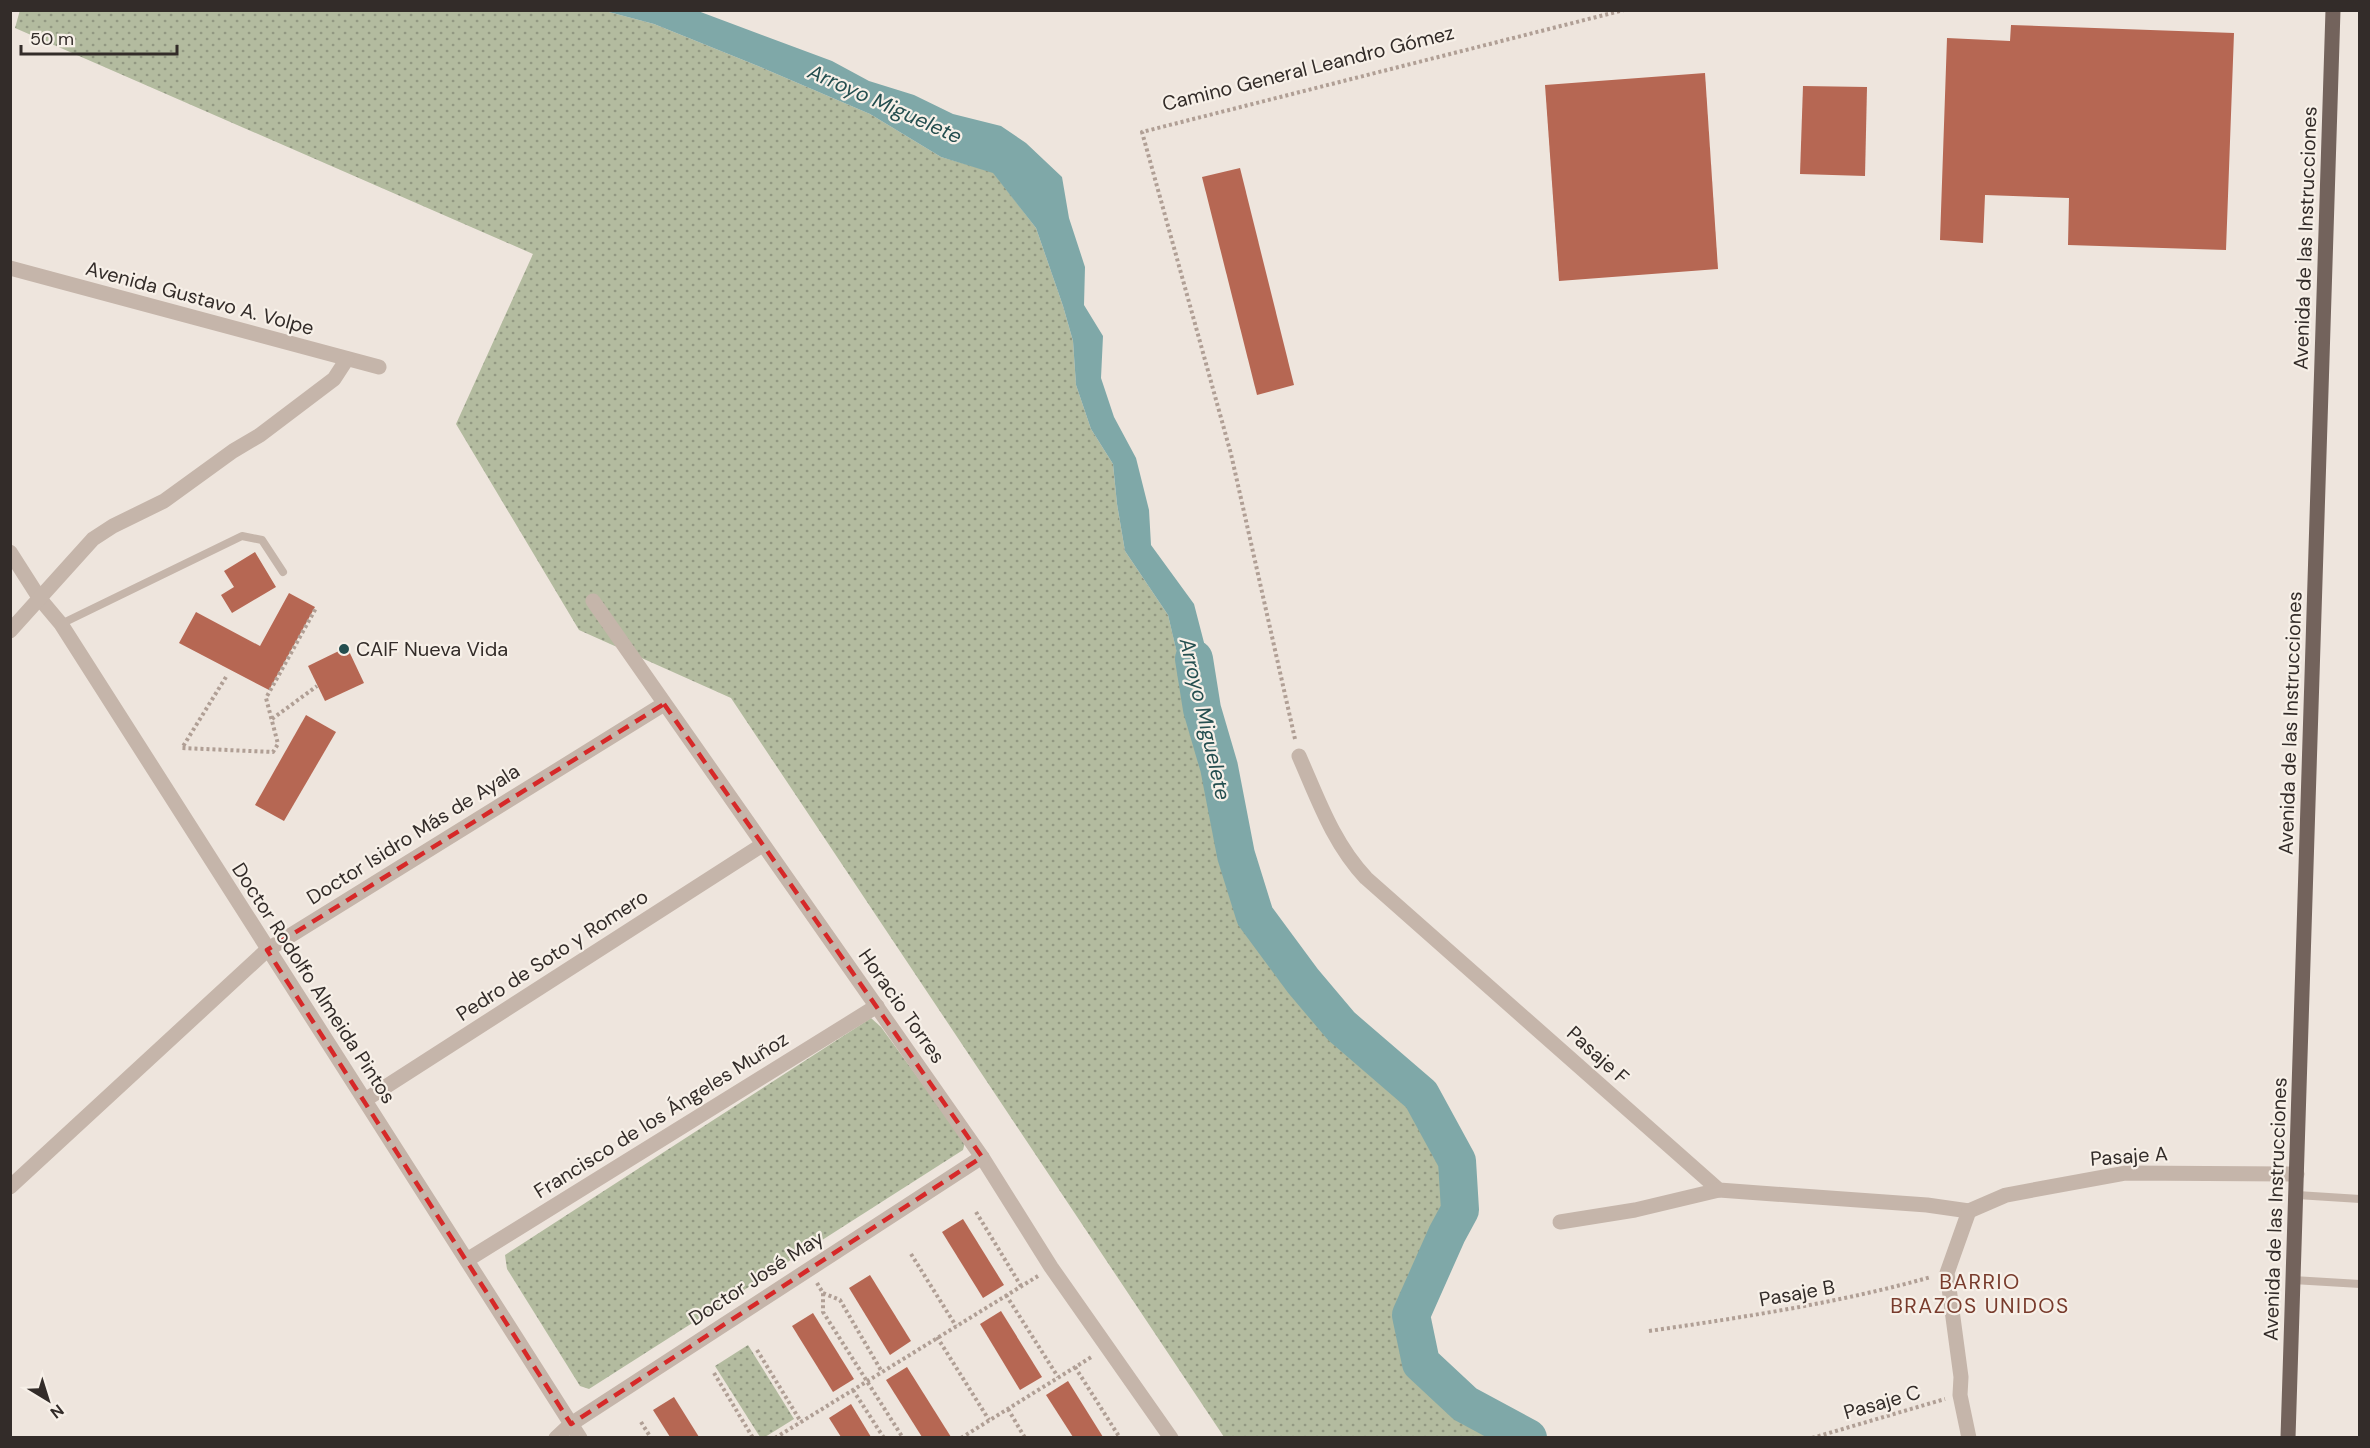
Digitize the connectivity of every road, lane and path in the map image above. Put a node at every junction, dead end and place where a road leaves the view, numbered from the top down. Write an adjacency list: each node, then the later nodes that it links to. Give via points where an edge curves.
1 (1624, 10): 17 (path, Camino General Leandro Gómez, via 1142,132 1231,454)
2 (2333, 10): 23 (main road, Avenida de las Instrucciones)
3 (10, 268): 4 (street, Avenida Gustavo A. Volpe)
4 (347, 359): 5 (street, Avenida Gustavo A. Volpe); 8 (street, via 334,379 260,435 164,501 93,539)
5 (379, 367)
6 (10, 552): 8 (street, Doctor Rodolfo Almeida Pintos)
7 (283, 572): 11 (lane, via 262,540 242,536)
8 (40, 599): 11 (street, Doctor Rodolfo Almeida Pintos); 12 (street)
9 (593, 601): 15 (street, Horacio Torres)
10 (316, 608): 16 (path, via 266,698)
11 (61, 624): 19 (street, Doctor Rodolfo Almeida Pintos)
12 (10, 631)
13 (226, 677): 16 (path, via 182,748 273,752 278,744)
14 (317, 686): 16 (path)
15 (664, 704): 18 (street, Horacio Torres); 19 (street, Doctor Isidro Más de Ayala)
16 (272, 719)
17 (1299, 756): 25 (street, Pasaje F, via 1348,860)
18 (762, 845): 20 (street, Horacio Torres); 21 (street, Pedro de Soto y Romero)
19 (267, 950): 21 (street, Doctor Rodolfo Almeida Pintos); 24 (street, Doctor Isidro Más de Ayala)
20 (877, 1006): 22 (street, Horacio Torres); 32 (street, Francisco de los Ángeles Muñoz)
21 (365, 1100): 32 (street, Doctor Rodolfo Almeida Pintos)
22 (981, 1157): 33 (street, Horacio Torres); 34 (street, Doctor José May)
23 (2297, 1174): 26 (main road, Avenida de las Instrucciones); 28 (street, Pasaje A, via 2125,1173 2006,1195)
24 (10, 1187)
25 (1719, 1190): 28 (street); 30 (street, via 1635,1210)
26 (2297, 1195): 27 (lane); 36 (main road, Avenida de las Instrucciones)
27 (2360, 1199)
28 (1969, 1211): 35 (street)
29 (976, 1212): 38 (path)
30 (1560, 1222)
31 (910, 1254): 41 (path)
32 (467, 1260): 57 (street, Doctor Rodolfo Almeida Pintos)
33 (1051, 1268): 38 (path); 44 (street, Horacio Torres)
34 (809, 1269): 39 (path); 57 (street, Doctor José May)
35 (1947, 1273): 42 (path, Pasaje B, via 1808,1307); 52 (street)
36 (2293, 1280): 37 (lane); 73 (main road, Avenida de las Instrucciones)
37 (2360, 1284)
38 (1021, 1286): 40 (path)
39 (823, 1293): 47 (path, via 840,1300); 50 (path, via 823,1311)
40 (1006, 1295): 41 (path); 49 (path)
41 (956, 1326): 43 (path)
42 (1649, 1331)
43 (938, 1337): 47 (path); 54 (path)
44 (1106, 1347): 46 (path); 70 (street, Horacio Torres)
45 (757, 1350): 56 (path)
46 (1074, 1367): 49 (path); 69 (path)
47 (882, 1372): 50 (path)
48 (714, 1373): 62 (path)
49 (1058, 1377): 53 (path)
50 (867, 1381): 51 (path); 66 (path)
51 (853, 1389): 56 (path); 65 (path)
52 (1960, 1395): 71 (path, Pasaje C); 72 (street)
53 (1008, 1409): 54 (path); 68 (path)
54 (989, 1420): 67 (path)
55 (641, 1422): 61 (path)
56 (801, 1422): 58 (path)
57 (571, 1424): 59 (street, Doctor José May); 60 (street, Doctor Rodolfo Almeida Pintos)
58 (787, 1431): 63 (path); 64 (path)
59 (556, 1437)
60 (580, 1437)
61 (651, 1437)
62 (753, 1437)
63 (776, 1437)
64 (791, 1437)
65 (884, 1437)
66 (903, 1437)
67 (961, 1437)
68 (1025, 1437)
69 (1120, 1437)
70 (1171, 1437)
71 (1812, 1437)
72 (1969, 1437)
73 (2288, 1437)

